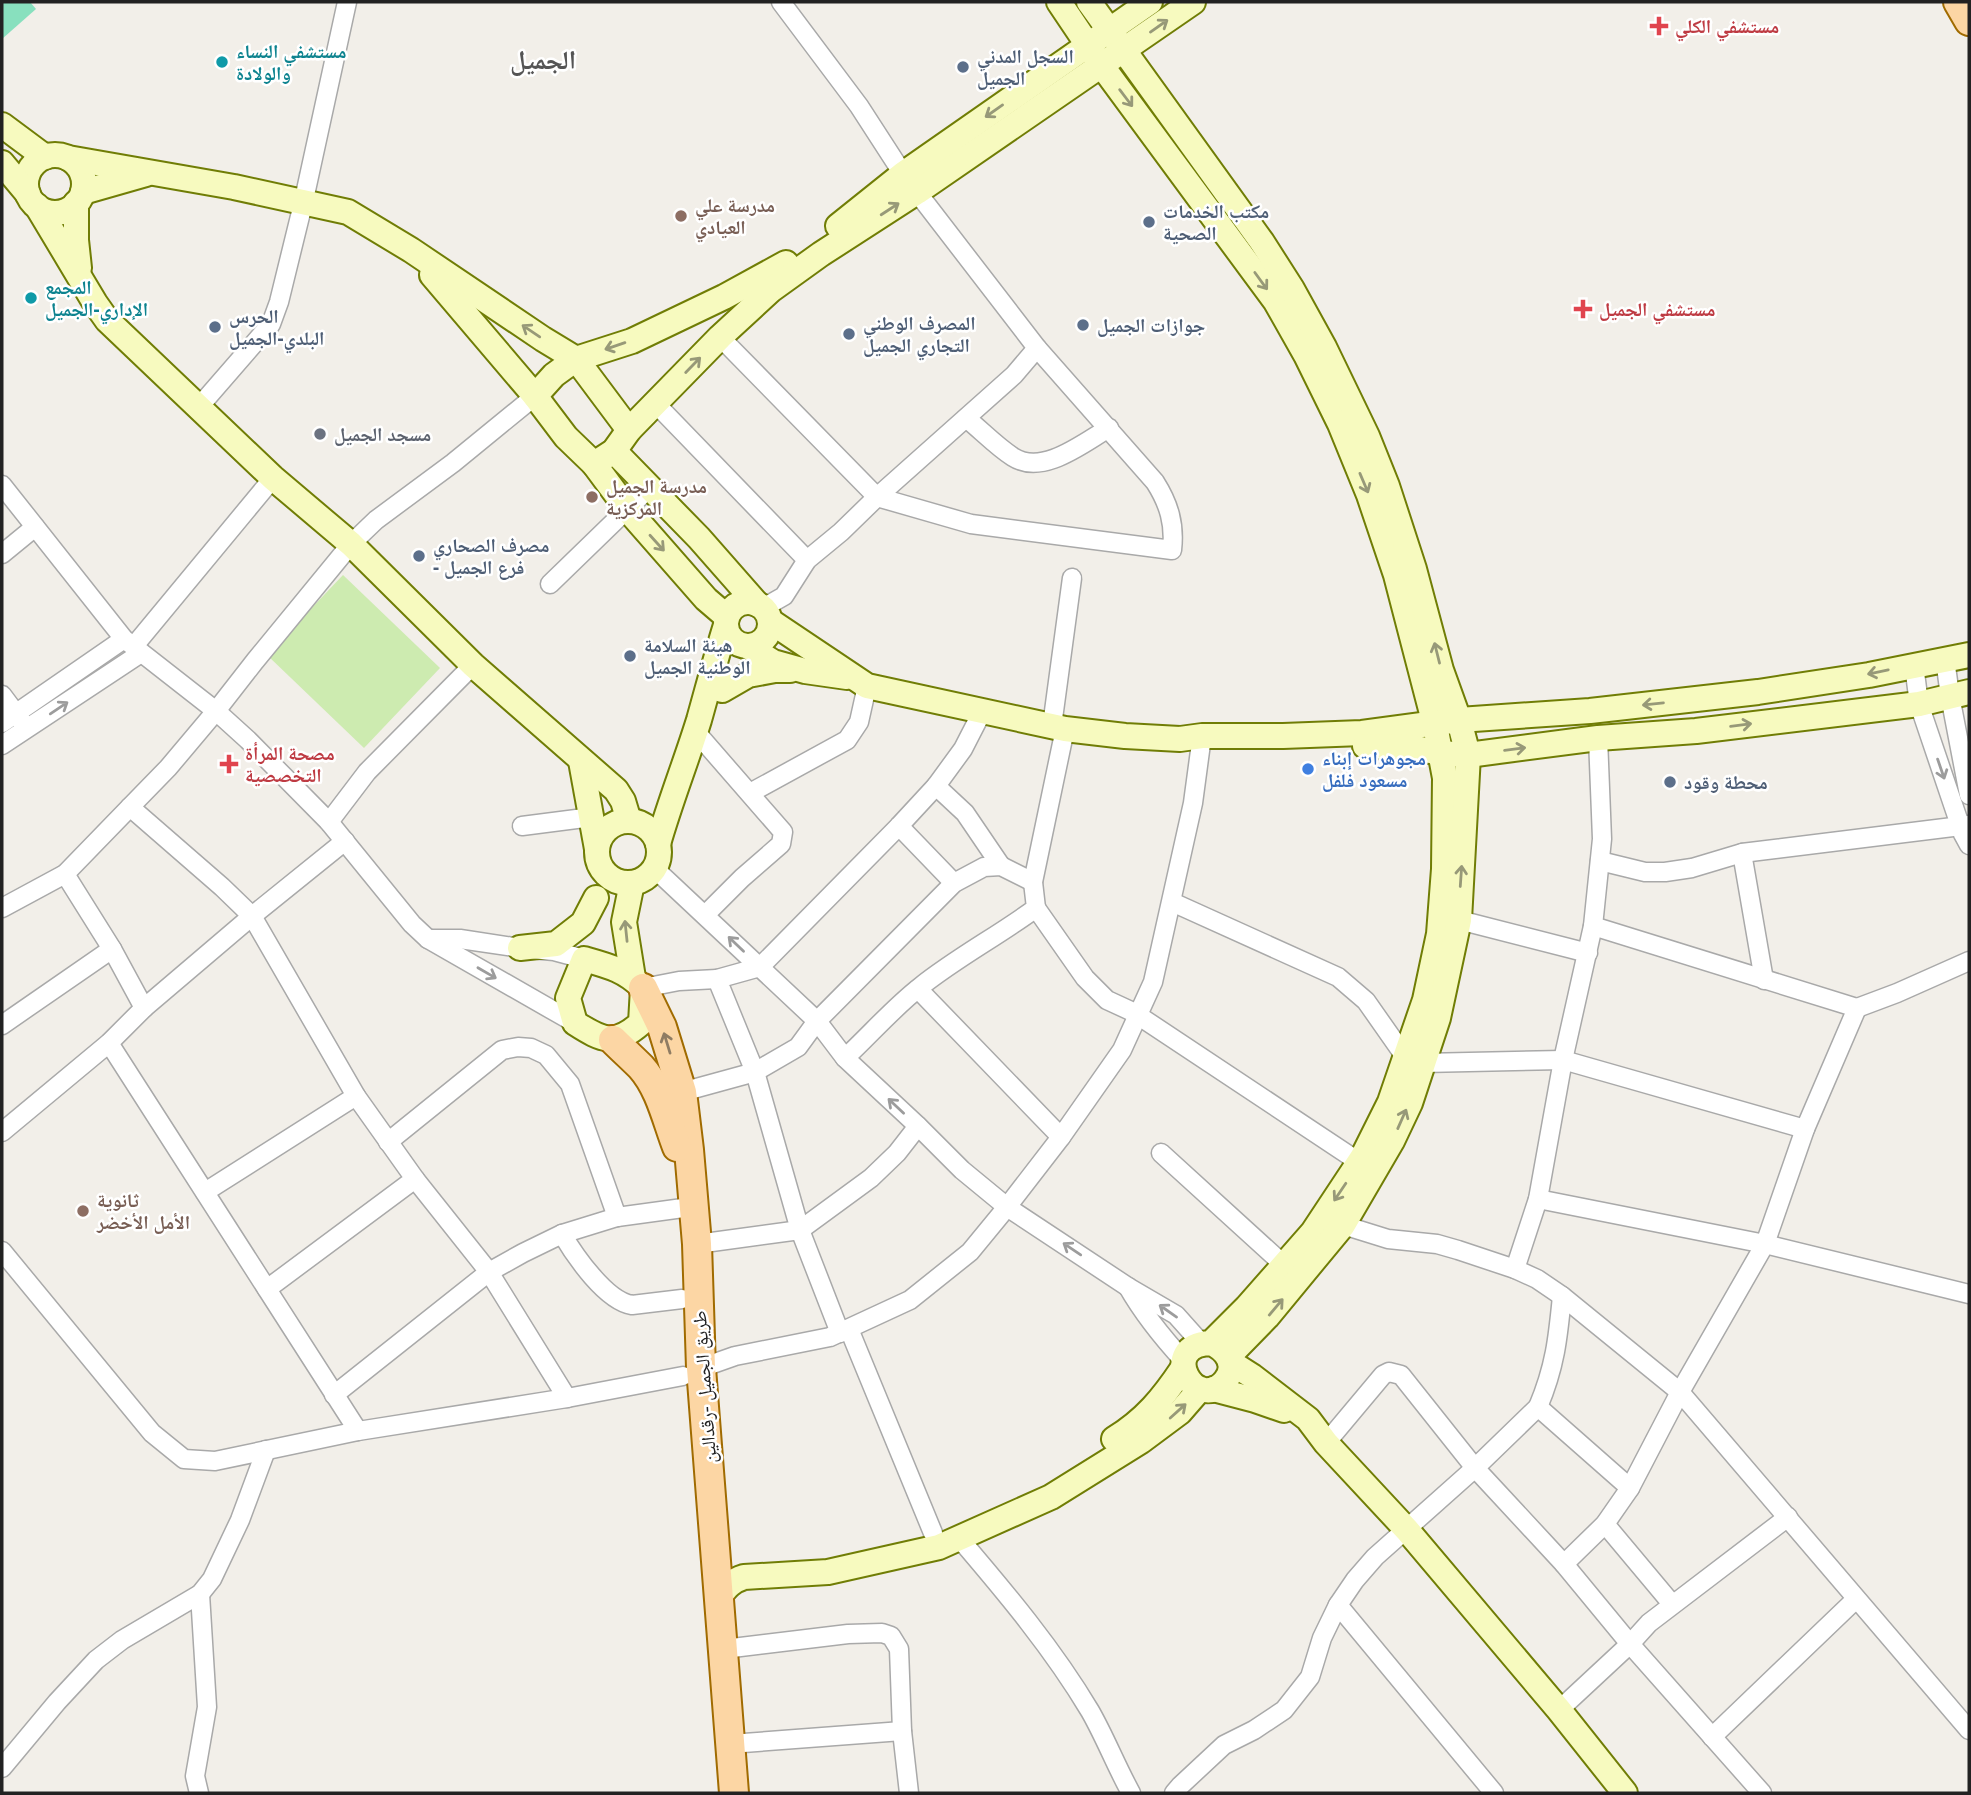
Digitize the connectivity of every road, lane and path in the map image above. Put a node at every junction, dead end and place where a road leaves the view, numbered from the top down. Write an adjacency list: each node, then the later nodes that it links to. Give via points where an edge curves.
1 (347, 2): 20 (street)
2 (781, 2): 17 (street)
3 (1059, 2): 10 (street)
4 (1089, 2): 9 (street)
5 (1150, 2): 9 (street)
6 (1193, 2): 11 (street, one-way to 6)
7 (1958, 2): 8 (main road)
8 (1969, 21)
9 (1110, 29): 10 (street); 11 (street)
10 (1088, 45): 12 (street); 17 (street, one-way to 17)
11 (1125, 50): 12 (street); 62 (street, one-way to 11, via 1443,679 1417,579 1367,436 1292,289)
12 (1102, 66): 17 (street); 62 (street, one-way to 62, via 1276,302 1306,355 1369,495)
13 (2, 125): 14 (street)
14 (56, 158): 16 (street); 18 (street, via 79,169 84,184); 19 (street, via 37,161 28,174)
15 (2, 163): 19 (street)
16 (152, 173): 18 (street); 20 (street)
17 (910, 183): 23 (street, one-way to 17, via 771,290); 24 (street); 25 (street, one-way to 25, via 778,268 632,341)
18 (80, 197): 19 (street, via 69,209 53,212); 22 (street)
19 (32, 200): 22 (street)
20 (303, 204): 21 (street, via 348,212); 28 (street, via 271,324)
21 (411, 250): 25 (street, one-way to 21); 26 (street)
22 (79, 276): 28 (street, via 107,320)
23 (720, 337): 27 (street, one-way to 23); 36 (street)
24 (1037, 348): 29 (street); 30 (street)
25 (576, 359): 26 (street); 31 (street)
26 (535, 396): 32 (street, via 566,437); 39 (street)
27 (656, 404): 31 (street); 41 (street)
28 (198, 408): 33 (street)
29 (966, 418): 30 (street, via 1015,458 1033,462 1049,462); 36 (street)
30 (1109, 428): 36 (street, via 1164,497 1170,510 1172,550 971,524)
31 (629, 430): 32 (street)
32 (604, 458): 35 (street); 37 (street)
33 (273, 478): 39 (street); 47 (street)
34 (2, 485): 38 (street)
35 (649, 488): 37 (street); 45 (street)
36 (877, 498): 41 (street)
37 (628, 510): 43 (street); 44 (street, one-way to 44)
38 (35, 527): 40 (street); 47 (street)
39 (351, 544): 52 (street); 59 (street)
40 (2, 554)
41 (807, 560): 45 (street, via 784,596)
42 (1072, 578): 64 (street)
43 (550, 584)
44 (706, 598): 46 (street); 50 (street)
45 (763, 611): 46 (street, via 742,602); 48 (street, via 770,630 758,644); 54 (street)
46 (726, 621): 48 (street, via 731,639); 50 (street)
47 (133, 646): 59 (street); 61 (street); 65 (street, one-way to 47)
48 (746, 646): 53 (street, via 773,662); 55 (street)
49 (1957, 657): 51 (street); 56 (street)
50 (713, 664): 63 (street)
51 (1914, 664): 58 (street); 62 (street, one-way to 62, via 1758,692)
52 (473, 665): 71 (street); 79 (street, via 367,772)
53 (805, 671): 54 (street); 55 (street, via 748,675)
54 (862, 683): 60 (street); 73 (street, via 859,722 847,740)
55 (722, 690): 63 (street)
56 (1960, 694): 58 (street); 75 (street)
57 (2, 695): 61 (street)
58 (1919, 704): 66 (street, one-way to 58); 82 (street, one-way to 82)
59 (216, 711): 76 (street); 79 (street)
60 (982, 712): 64 (street); 72 (street)
61 (9, 718): 65 (street)
62 (1447, 723): 67 (street, via 1362,733); 69 (street); 70 (street)
63 (697, 724): 73 (street); 74 (street)
64 (1059, 727): 67 (street); 92 (street)
65 (27, 730): 68 (street)
66 (1598, 738): 70 (street, one-way to 66); 88 (street)
67 (1195, 740): 69 (street, via 1316,749 1396,746); 96 (street, via 1193,803)
68 (2, 746)
69 (1440, 752): 70 (street); 123 (street, via 1446,797 1439,934)
70 (1468, 755): 101 (street, one-way to 70)
71 (581, 761): 77 (street); 78 (street, via 615,790)
72 (936, 786): 81 (street); 89 (street, via 965,813)
73 (750, 793): 99 (street, via 783,832 781,844)
74 (673, 795): 78 (street); 84 (street)
75 (1969, 795)
76 (130, 807): 91 (street); 100 (street)
77 (592, 817): 80 (street); 87 (street)
78 (630, 821): 84 (street, via 648,828); 87 (street, via 617,823 600,838)
79 (329, 822): 83 (street)
80 (522, 826)
81 (899, 826): 94 (street); 109 (street)
82 (1965, 826): 85 (street); 86 (street)
83 (345, 841): 100 (street); 103 (street)
84 (658, 844): 90 (street)
85 (1969, 845)
86 (1742, 853): 88 (street, via 1665,873); 111 (street)
87 (600, 860): 93 (street, via 616,880); 95 (street)
88 (1600, 861): 102 (street)
89 (1001, 866): 92 (street); 94 (street, via 984,867)
90 (655, 869): 93 (street); 99 (street)
91 (65, 874): 97 (street); 105 (street)
92 (1033, 882): 98 (street)
93 (632, 883): 112 (street, one-way to 93, via 624,922)
94 (954, 883): 117 (street)
95 (596, 898): 104 (street, via 583,923 556,944); 107 (street)
96 (1172, 902): 116 (street, via 1153,982); 123 (street, via 1338,977 1366,1001)
97 (2, 908)
98 (1036, 908): 113 (street); 116 (street, via 1085,978 1107,1000)
99 (705, 915): 109 (street, one-way to 99)
100 (251, 916): 114 (street); 127 (street)
101 (1458, 920): 106 (street); 123 (street, via 1437,1018)
102 (1593, 926): 106 (street); 111 (street)
103 (428, 939): 104 (street); 118 (street, one-way to 118)
104 (520, 948): 107 (street)
105 (112, 949): 114 (street); 119 (street)
106 (1588, 953): 124 (street)
107 (584, 959): 112 (street, via 620,970); 118 (street, via 568,998)
108 (1969, 961): 115 (street)
109 (760, 967): 110 (street); 117 (street)
110 (717, 979): 112 (street); 125 (street)
111 (1764, 979): 115 (street)
112 (638, 983): 120 (street, via 641,1023); 126 (main road, طريق الجميل -رقدالين, one-way to 112, via 662,1027)
113 (918, 989): 122 (street); 131 (street)
114 (144, 1008): 121 (street)
115 (1857, 1008): 129 (street)
116 (1138, 1016): 131 (street, via 1122,1050); 134 (street)
117 (817, 1021): 122 (street); 125 (street, via 798,1047)
118 (575, 1023): 120 (street)
119 (2, 1025)
120 (613, 1040): 139 (main road, طريق الجميل -رقدالين, via 642,1068 663,1107 679,1154)
121 (109, 1043): 130 (street); 136 (street)
122 (845, 1058): 128 (street, one-way to 122)
123 (1414, 1060): 124 (street); 134 (street); 141 (street, one-way to 123, via 1401,1123)
124 (1563, 1060): 129 (street); 137 (street)
125 (755, 1072): 126 (street); 142 (street)
126 (682, 1092): 144 (main road, طريق الجميل -رقدالين)
127 (356, 1096): 132 (street); 136 (street)
128 (918, 1126): 138 (street); 142 (street, via 871,1178)
129 (1805, 1129): 145 (street)
130 (2, 1132)
131 (1061, 1137): 138 (street)
132 (388, 1142): 135 (street); 140 (street, via 502,1050 531,1048 545,1055 570,1084)
133 (1161, 1153): 147 (street)
134 (1359, 1162): 147 (street, one-way to 147, via 1313,1232)
135 (415, 1179): 149 (street); 151 (street)
136 (205, 1192): 151 (street)
137 (1538, 1199): 145 (street); 148 (street)
138 (1007, 1207): 150 (street, one-way to 138); 155 (street, via 970,1252 910,1300)
139 (683, 1208): 140 (street); 154 (main road, طريق الجميل -رقدالين)
140 (617, 1217): 143 (street)
141 (1343, 1225): 148 (street, via 1388,1239 1437,1244); 156 (street, one-way to 141, via 1267,1317)
142 (800, 1230): 144 (street); 155 (street)
143 (562, 1234): 149 (street); 154 (street, via 575,1256 624,1304)
144 (697, 1244): 157 (main road, طريق الجميل -رقدالين)
145 (1765, 1244): 152 (street); 159 (street)
146 (2, 1251): 166 (street, via 152,1433 184,1459 215,1461)
147 (1284, 1265): 156 (street)
148 (1515, 1269): 153 (street)
149 (489, 1272): 160 (street); 161 (street)
150 (1128, 1287): 156 (street, one-way to 150, via 1175,1315); 156 (street, via 1157,1332)
151 (267, 1289): 160 (street)
152 (1969, 1294)
153 (1562, 1296): 159 (street); 162 (street, via 1558,1344)
154 (682, 1299): 157 (main road, طريق الجميل -رقدالين)
155 (845, 1331): 157 (street, via 735,1356); 172 (street)
156 (1206, 1355): 158 (street, via 1186,1377 1192,1385); 158 (street, via 1230,1374 1223,1384); 163 (street, via 1252,1376); 172 (street, via 1132,1428 1044,1483)
157 (692, 1372): 161 (street); 175 (main road, طريق الجميل -رقدالين, via 695,1477)
158 (1207, 1389): 163 (street, via 1255,1399); 173 (street, one-way to 158, via 1051,1497 1141,1441)
159 (1680, 1392): 168 (street); 169 (street)
160 (334, 1395): 164 (street)
161 (567, 1398): 164 (street)
162 (1538, 1407): 167 (street); 168 (street)
163 (1308, 1419): 165 (street)
164 (358, 1431): 166 (street)
165 (1326, 1443): 167 (street, via 1389,1372 1401,1375); 171 (street)
166 (265, 1450): 176 (street, via 240,1520)
167 (1475, 1468): 171 (street); 174 (street)
168 (1630, 1488): 170 (street)
169 (1788, 1517): 178 (street); 179 (street)
170 (1605, 1524): 174 (street); 179 (street)
171 (1407, 1530): 180 (street, via 1375,1558); 183 (street)
172 (933, 1532): 175 (street, via 826,1559)
173 (959, 1538): 177 (street, via 939,1547 828,1572 744,1577 729,1584); 193 (street, via 1053,1655 1091,1712)
174 (1564, 1564): 181 (street)
175 (709, 1572): 177 (main road, طريق الجميل -رقدالين); 190 (main road, طريق الجميل -رقدالين)
176 (200, 1594): 188 (street, via 96,1660); 189 (street, via 207,1707 195,1776)
177 (718, 1598): 182 (main road, طريق الجميل -رقدالين)
178 (1856, 1599): 184 (street); 186 (street)
179 (1672, 1604): 181 (street)
180 (1338, 1605): 194 (street, via 1310,1677 1284,1710 1224,1745); 195 (street)
181 (1630, 1644): 183 (street); 186 (street)
182 (724, 1649): 185 (street, via 848,1634 891,1636 898,1650); 187 (main road, طريق الجميل -رقدالين)
183 (1559, 1710): 196 (street)
184 (1969, 1730)
185 (902, 1731): 187 (street); 192 (street)
186 (1712, 1737): 197 (street)
187 (730, 1744): 191 (main road, طريق الجميل -رقدالين)
188 (2, 1768)
189 (198, 1793)
190 (718, 1793)
191 (734, 1793)
192 (909, 1793)
193 (1131, 1793)
194 (1174, 1793)
195 (1494, 1793)
196 (1623, 1793)
197 (1762, 1793)

